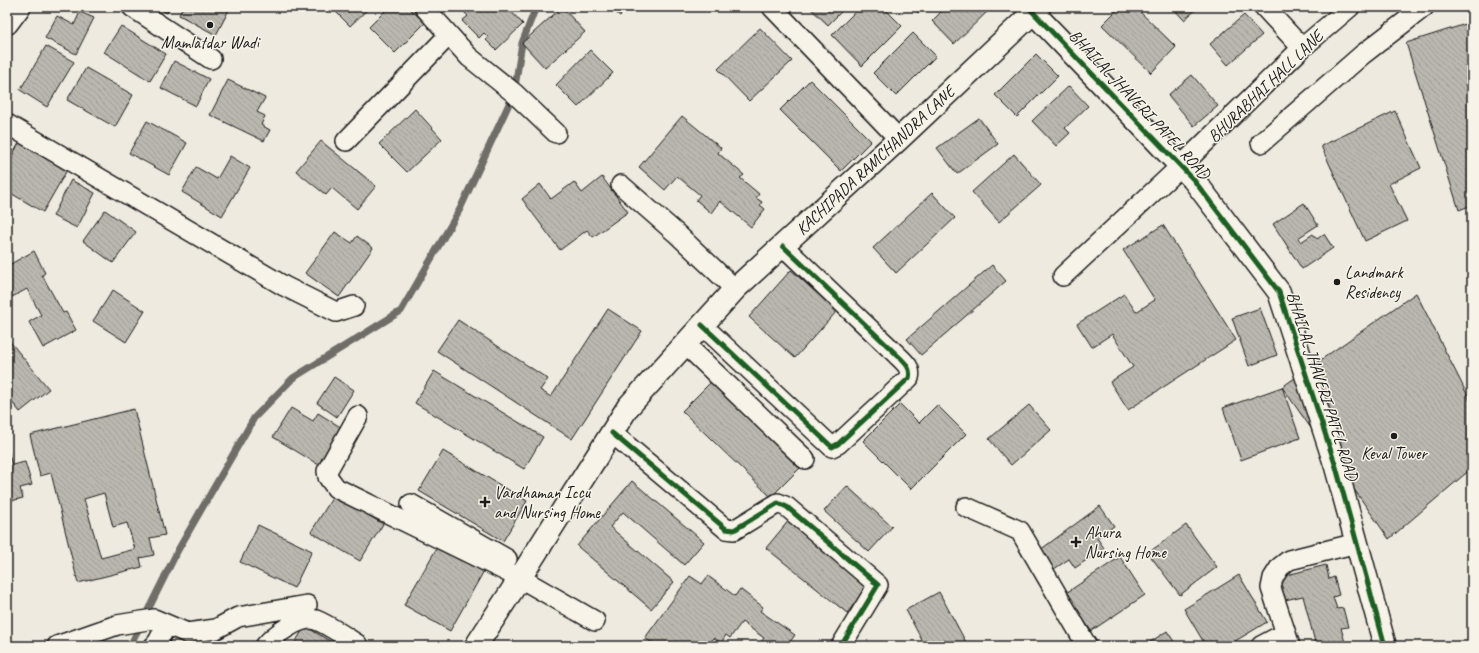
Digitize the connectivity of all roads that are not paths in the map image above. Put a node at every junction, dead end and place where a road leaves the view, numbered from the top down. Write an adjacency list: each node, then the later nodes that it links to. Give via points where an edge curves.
1 (132, 7): 10 (street)
2 (424, 7): 8 (street)
3 (772, 7): 13 (street)
4 (1264, 7): 9 (street)
5 (1350, 7): 9 (street, BHURABHAI HALL LANE)
6 (1424, 7): 15 (street, via 1362,55)
7 (1034, 9): 13 (main road, KACHIPADA RAMCHANDRA LANE); 16 (main road, BHAILAL JHAVERI PATEL ROAD)
8 (449, 35): 12 (street, via 469,57 514,93); 14 (street)
9 (1302, 48): 16 (street, BHURABHAI HALL LANE)
10 (211, 59)
11 (7, 124): 21 (street, via 284,286 336,312)
12 (556, 133)
13 (899, 139): 18 (main road, KACHIPADA RAMCHANDRA LANE)
14 (346, 141)
15 (1261, 143)
16 (1181, 166): 19 (street, BHURABHAI HALL LANE); 29 (main road, BHAILAL JHAVERI PATEL ROAD, via 1279,292 1336,467)
17 (621, 185): 20 (street)
18 (783, 246): 20 (main road, KACHIPADA RAMCHANDRA LANE); 22 (street, via 908,367 909,378 832,447)
19 (1063, 276)
20 (735, 289): 22 (main road, KACHIPADA RAMCHANDRA LANE)
21 (354, 306)
22 (702, 325): 23 (main road, KACHIPADA RAMCHANDRA LANE)
23 (685, 344): 25 (main road, KACHIPADA RAMCHANDRA LANE, via 628,407); 26 (street)
24 (358, 416): 30 (street, via 327,471 336,488)
25 (612, 433): 30 (main road, KACHIPADA RAMCHANDRA LANE); 39 (street, via 726,529 734,530 778,502 878,585)
26 (805, 459)
27 (411, 504): 30 (street)
28 (966, 507): 40 (street, via 1020,531)
29 (1357, 543): 34 (street, via 1289,560 1280,567 1273,578 1271,588); 41 (main road, BHAILAL JHAVERI PATEL ROAD)
30 (523, 574): 32 (street); 38 (main road, KACHIPADA RAMCHANDRA LANE)
31 (308, 605): 33 (street, via 238,617 216,629)
32 (595, 621)
33 (160, 635): 36 (street, via 131,623 117,625)
34 (1275, 643)
35 (357, 644): 37 (street, via 315,620 305,620 291,625)
36 (56, 646)
37 (265, 646)
38 (476, 646)
39 (841, 646)
40 (1087, 646)
41 (1385, 646)

